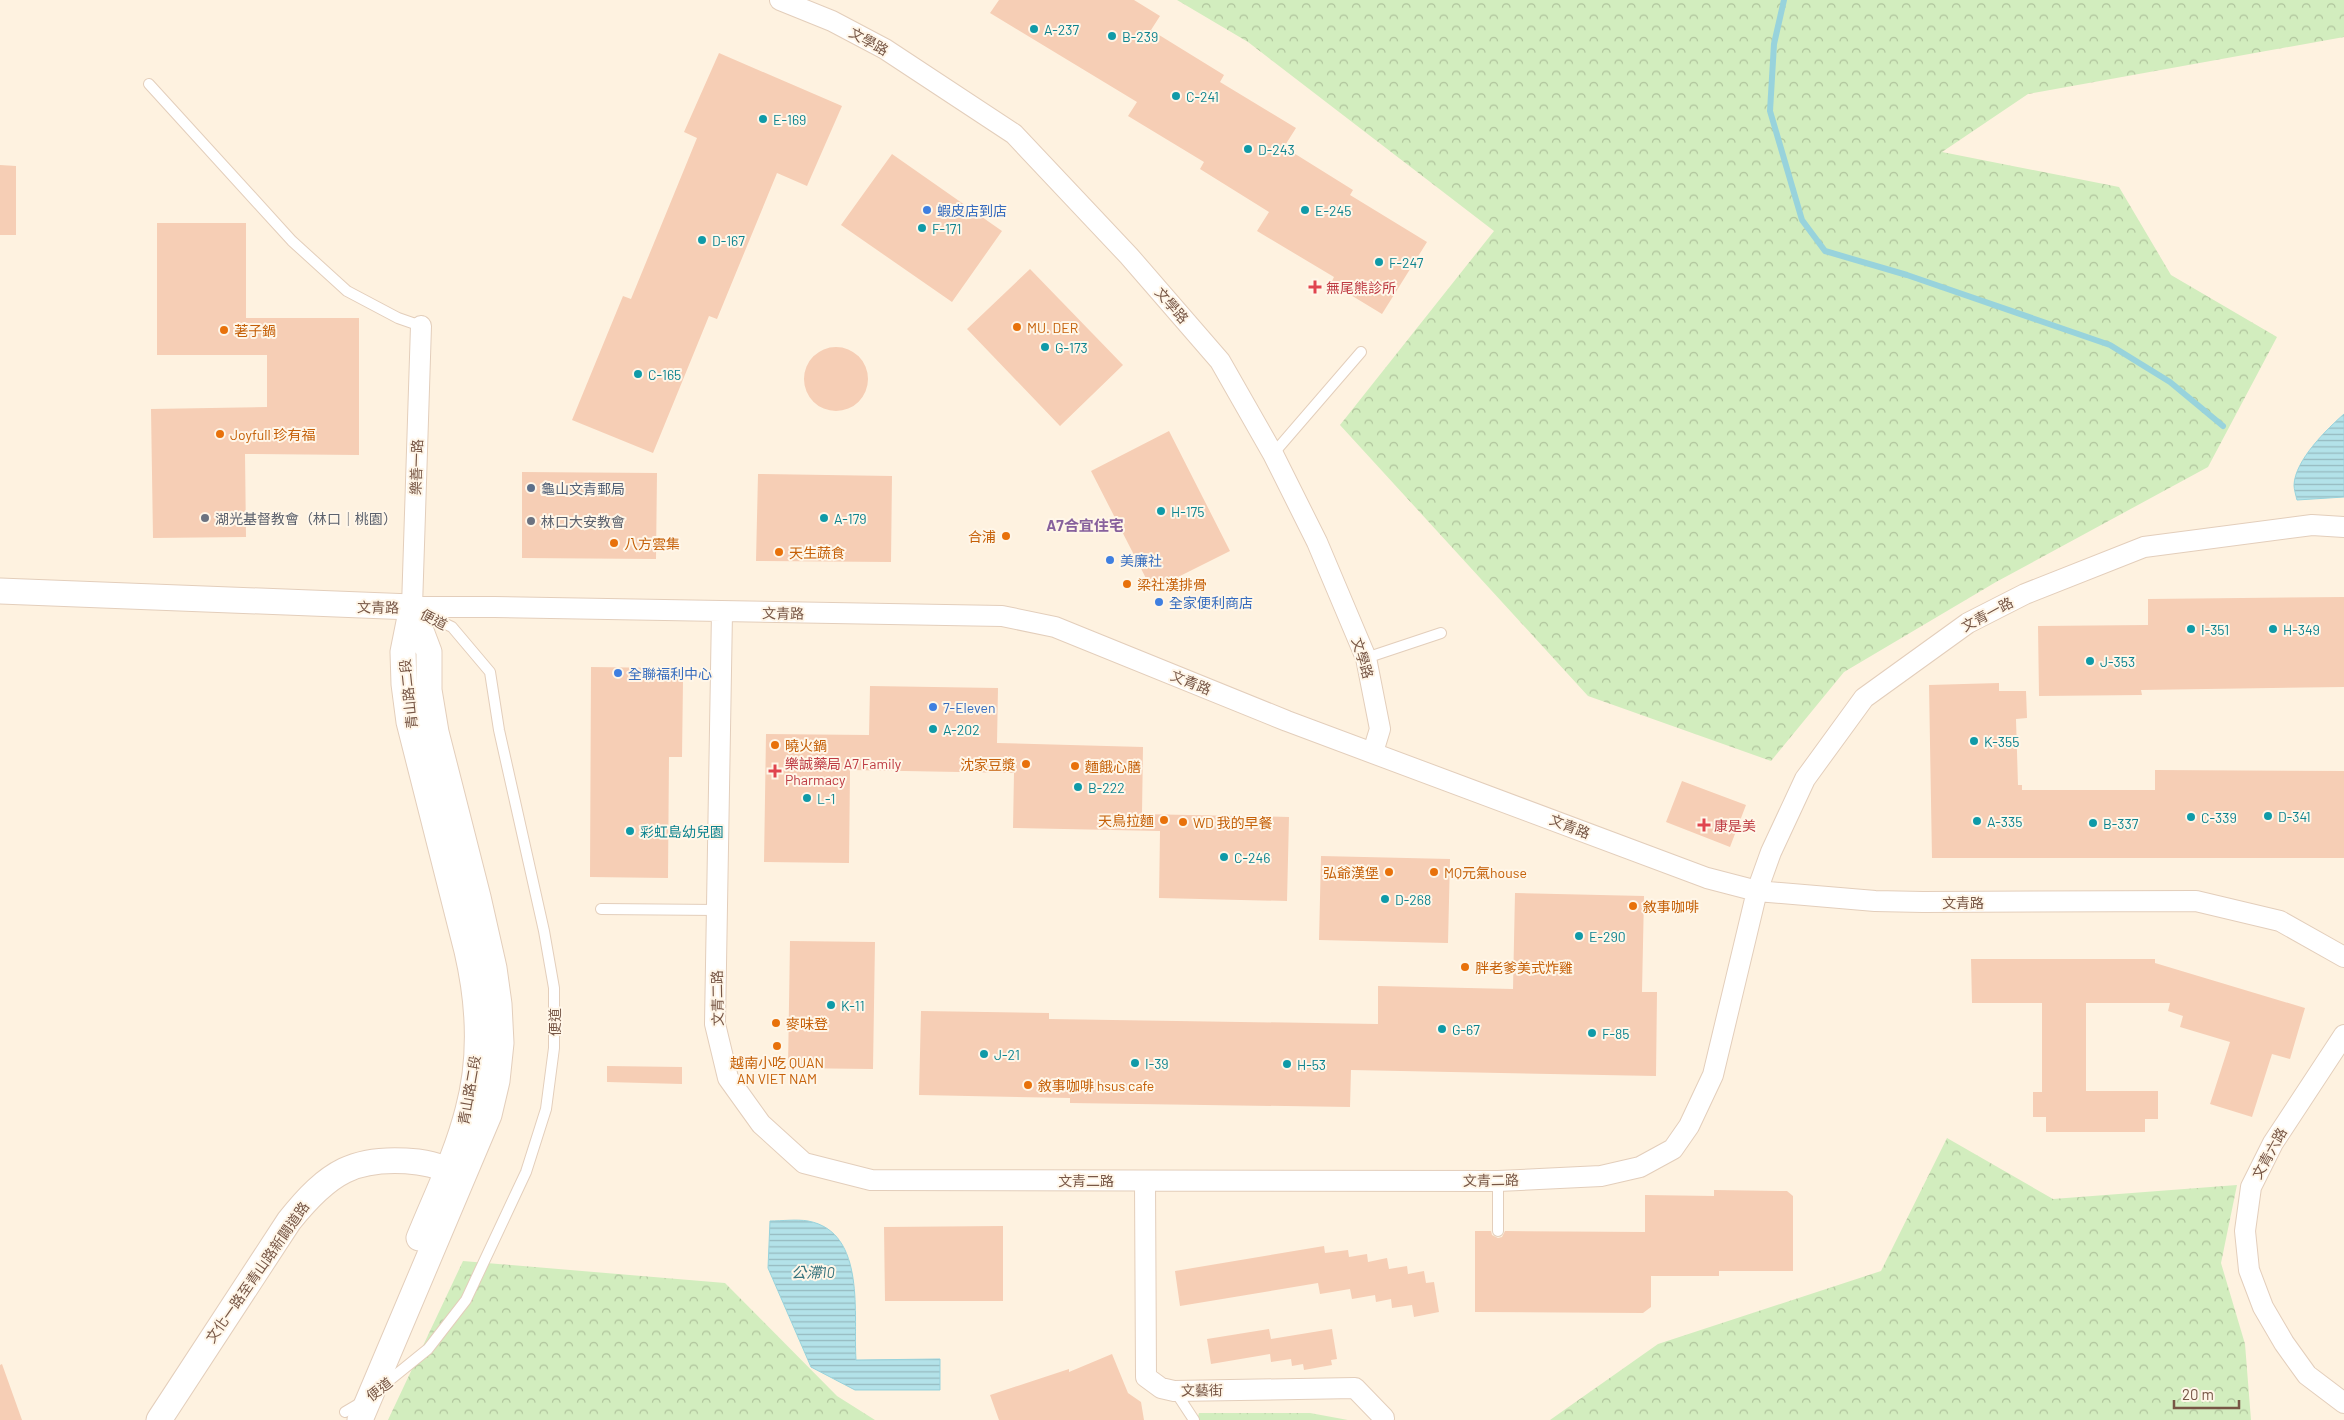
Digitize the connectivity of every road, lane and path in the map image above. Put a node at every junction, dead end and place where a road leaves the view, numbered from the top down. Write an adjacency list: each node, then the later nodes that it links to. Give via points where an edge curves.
1 (780, 0): 5 (street, 文學路, via 832,21 885,49 1014,134 1129,256 1220,361)
2 (148, 84): 3 (lane, via 292,241 347,291 398,318)
3 (422, 326): 8 (street, 樂善一路)
4 (1361, 352): 5 (lane)
5 (1273, 454): 11 (street, 文學路, via 1317,542)
6 (2344, 527): 13 (street, 文青一路, via 2312,524 2144,547 2025,594 1968,623 1864,698 1805,779)
7 (0, 591): 8 (street, 文青路)
8 (412, 607): 9 (street, 文青路); 20 (street, 青山路二段, via 429,652 429,690 436,732 478,897 499,1004 497,1080 490,1115); 23 (lane, 便道, via 452,627 490,672 499,730 554,988 554,1048 546,1110 526,1172 466,1300 428,1349)
9 (722, 612): 12 (street, 文青路, via 1002,616 1055,627 1286,721); 15 (street, 文青二路)
10 (1441, 633): 11 (lane)
11 (1366, 658): 12 (street, 文學路, via 1380,729)
12 (1373, 752): 13 (street, 文青路, via 1707,878)
13 (1757, 891): 16 (street, 文青路, via 1807,897 1923,902 2196,901 2280,921); 19 (street, 文青二路, via 1713,1075 1689,1126 1673,1149 1640,1167 1602,1176)
14 (601, 909): 15 (lane)
15 (717, 910): 18 (street, 文青二路, via 715,1024 728,1078 762,1124 804,1163 871,1180)
16 (2344, 957)
17 (2344, 1035): 24 (street, 文青六路, via 2273,1143 2250,1187 2245,1230 2249,1270 2262,1307 2307,1375)
18 (1145, 1180): 19 (street, 文青二路); 22 (street, 文藝街, via 1146,1377 1161,1388)
19 (1498, 1181): 21 (lane)
20 (449, 1182): 23 (street, 青山路二段); 25 (street, 青山路二段); 27 (street, 文化一路至青山路新闢道路, via 426,1163 392,1159 355,1164 328,1181 305,1201 289,1221); 28 (street, 文化一路至青山路新闢道路, via 391,1172 359,1177 333,1193 309,1216)
21 (1498, 1231)
22 (1174, 1390): 26 (street, 文藝街, via 1354,1388); 29 (lane)
23 (370, 1397): 25 (street, 青山路二段)
24 (2344, 1403)
25 (349, 1417)
26 (1384, 1418)
27 (159, 1420)
28 (175, 1420)
29 (1194, 1420)

